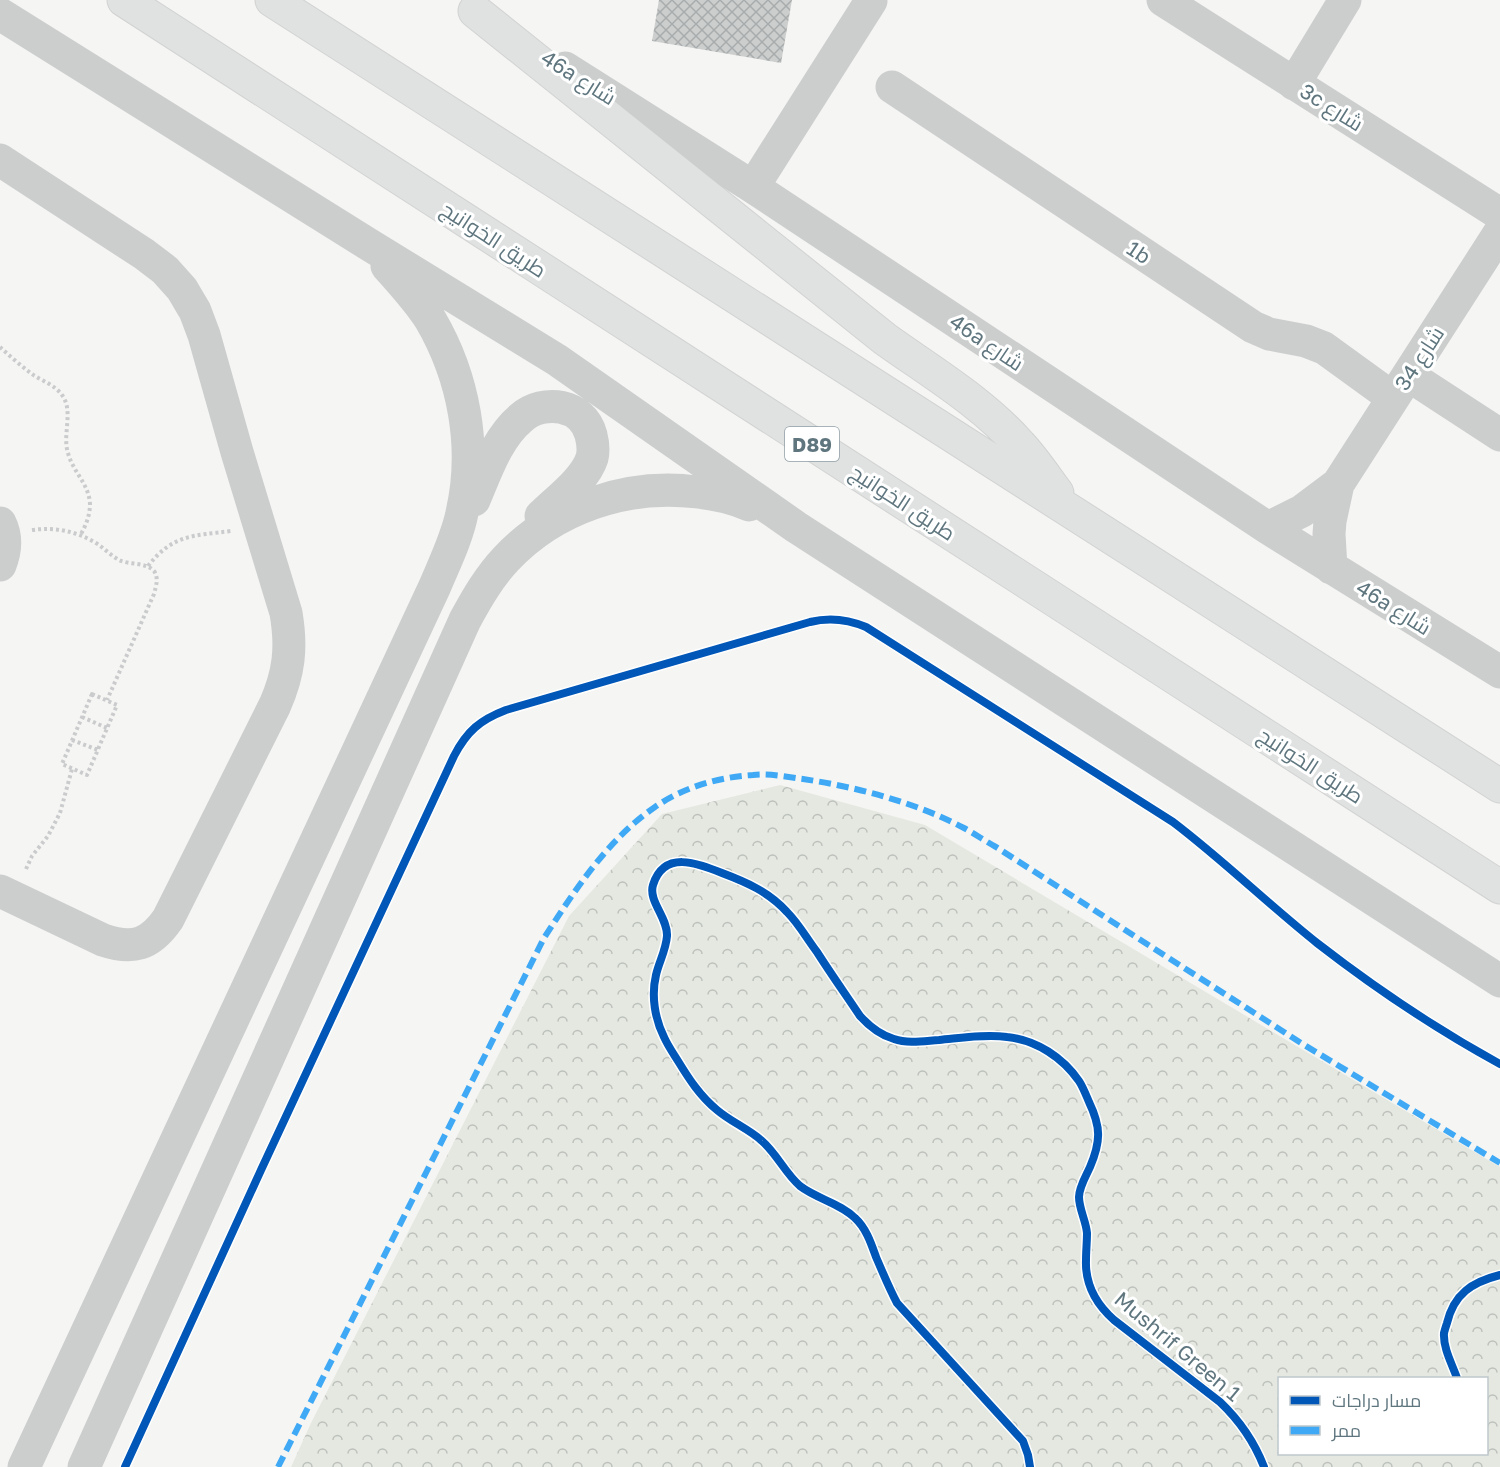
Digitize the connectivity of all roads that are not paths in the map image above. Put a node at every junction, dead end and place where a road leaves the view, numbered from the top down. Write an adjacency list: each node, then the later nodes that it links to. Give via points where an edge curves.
1 (124, 0): 26 (highway, طريق الخوانيج / D89)
2 (272, 0): 18 (highway)
3 (1163, 0): 8 (street, 3c شارع)
4 (1345, 0): 8 (street)
5 (871, 1): 11 (street)
6 (466, 6): 11 (street, 46a شارع); 18 (highway, via 885,339 985,412 1021,445)
7 (0, 14): 14 (street)
8 (1294, 84): 12 (street, 3c شارع)
9 (892, 87): 15 (street, 1b, via 1245,322 1269,334 1324,348)
10 (0, 160): 27 (street, via 144,254 165,270 191,304 204,335 286,613 290,651 282,688 159,931 147,940 117,945)
11 (753, 187): 20 (street, 46a شارع)
12 (1500, 214)
13 (1500, 232): 15 (street, شارع 34)
14 (368, 244): 19 (street, via 557,360); 21 (street, via 429,317 445,346 465,411 468,480)
15 (1400, 386): 16 (street, 1b); 17 (street, شارع 34)
16 (1500, 435)
17 (1338, 484): 20 (street, شارع 34, via 1302,511); 23 (street, شارع 34, via 1330,520)
18 (1071, 511): 25 (highway)
19 (796, 527): 22 (street, via 742,502 713,494 654,490 590,503 533,535); 28 (street)
20 (1268, 528): 23 (street, 46a شارع)
21 (452, 546): 22 (street, via 493,457 512,426 535,408 559,406 578,414 590,430 592,457 574,485); 29 (street)
22 (506, 559): 30 (street, via 465,620)
23 (1331, 568): 24 (street, 46a شارع)
24 (1500, 672)
25 (1500, 786)
26 (1500, 887)
27 (7, 894)
28 (1500, 981)
29 (24, 1467)
30 (84, 1467)

